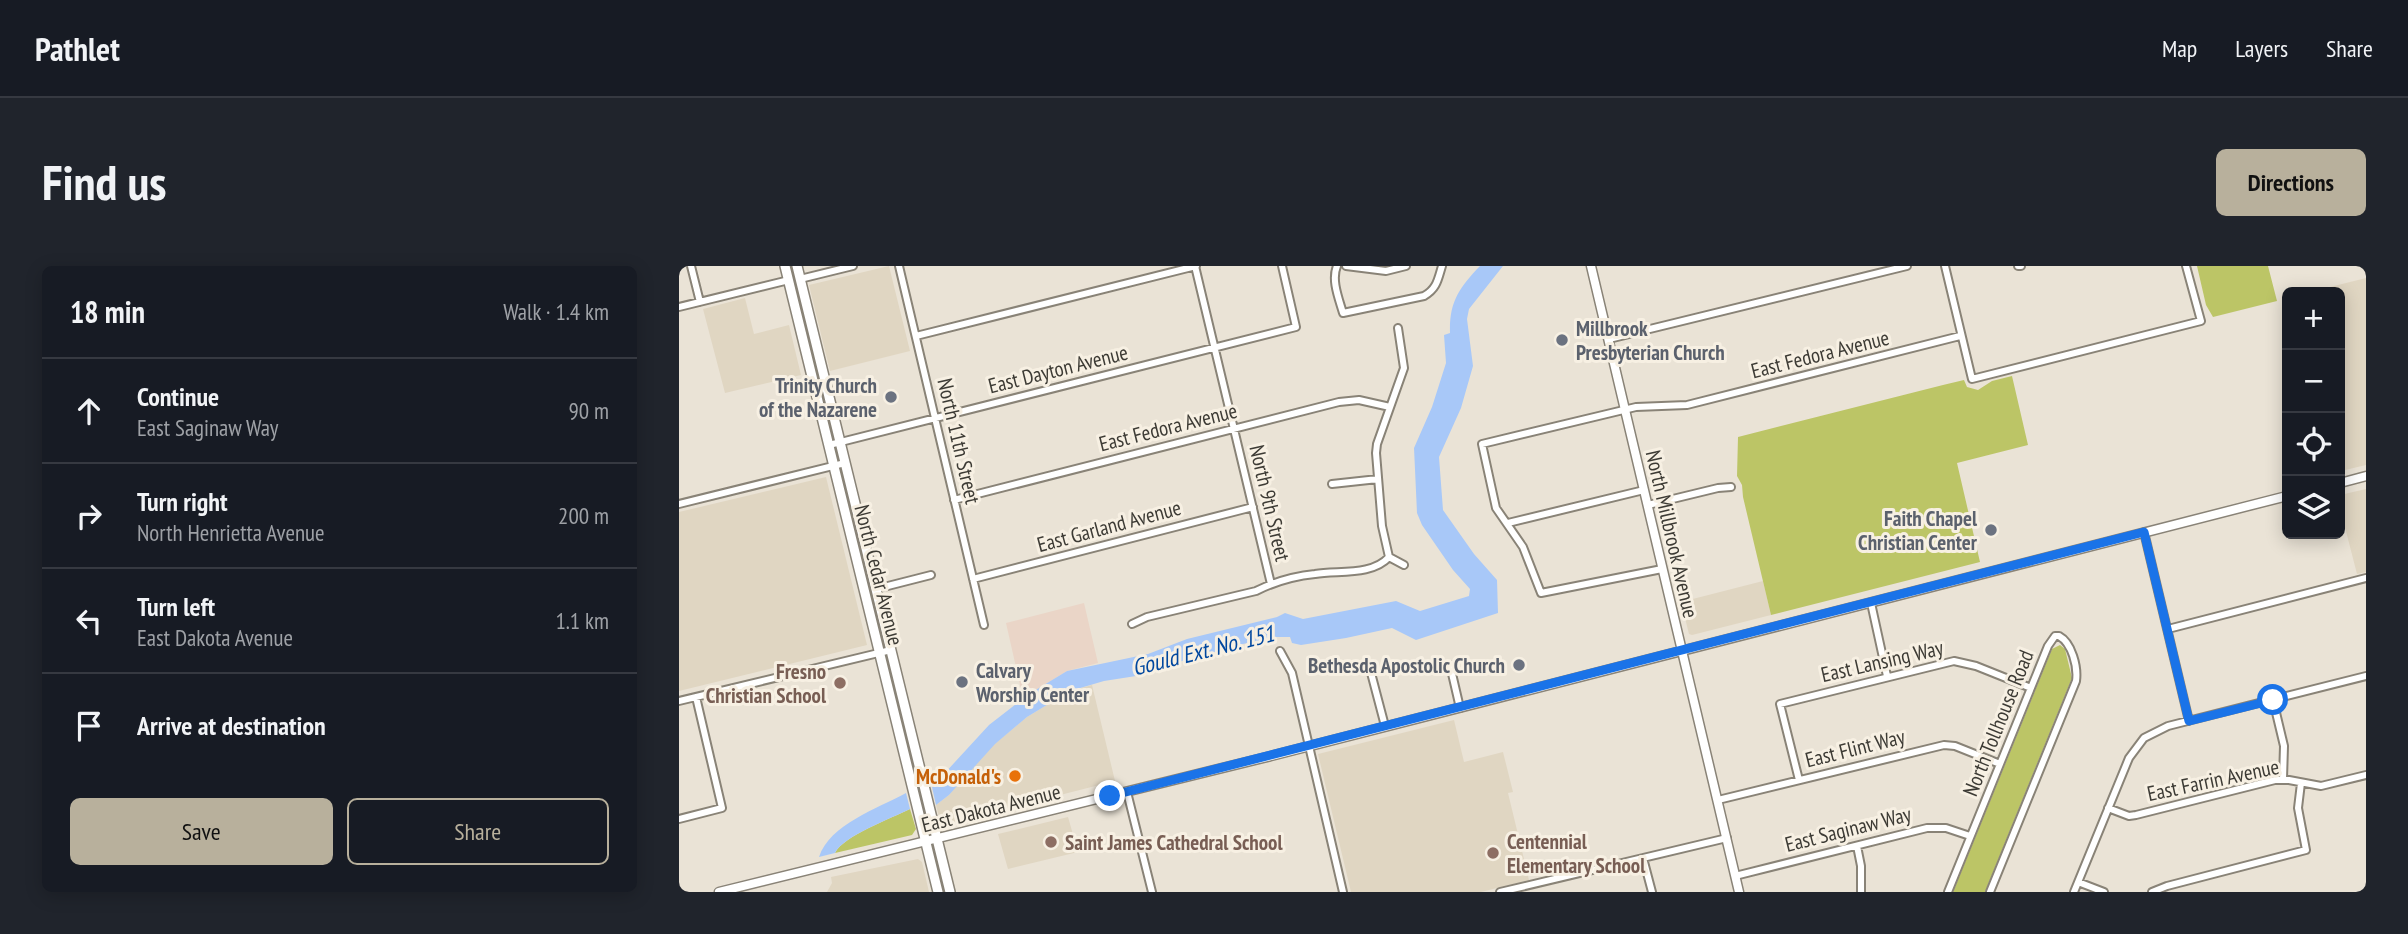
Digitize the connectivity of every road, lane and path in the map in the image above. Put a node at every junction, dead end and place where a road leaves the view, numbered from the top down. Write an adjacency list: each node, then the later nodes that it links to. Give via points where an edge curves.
1 (691, 266): 18 (street)
2 (788, 266): 16 (main road); 17 (main road, North Cedar Avenue)
3 (797, 266): 16 (main road, North Cedar Avenue)
4 (853, 266): 16 (street)
5 (899, 266): 22 (street, North 11th Street)
6 (1196, 266): 22 (street); 25 (street, North 9th Street)
7 (1282, 266): 25 (street, East Dayton Avenue, via 1296,327)
8 (1337, 266): 11 (street, via 1335,282 1343,313 1424,296 1432,292)
9 (1346, 266): 10 (street, via 1387,271)
10 (1406, 266)
11 (1442, 266)
12 (1591, 266): 24 (street, North Millbrook Avenue)
13 (1907, 266): 24 (street)
14 (1944, 266): 23 (street)
15 (2186, 266): 23 (street, via 2200,321 1972,379)
16 (800, 279): 20 (main road, North Cedar Avenue)
17 (789, 280): 18 (street); 20 (main road, via 797,284 804,313); 31 (main road, North Cedar Avenue)
18 (700, 302): 19 (street)
19 (679, 307)
20 (810, 317): 30 (main road, North Cedar Avenue)
21 (1398, 328): 26 (street, via 1403,368)
22 (916, 336): 28 (street, North 11th Street)
23 (1961, 336): 27 (street, East Fedora Avenue, via 1687,405)
24 (1609, 339): 27 (street, North Millbrook Avenue)
25 (1215, 348): 28 (street, East Dayton Avenue); 29 (street, North 9th Street)
26 (1390, 407): 29 (street, East Fedora Avenue, via 1350,400); 35 (street, via 1377,443)
27 (1625, 409): 39 (street, North Millbrook Avenue); 45 (street, East Fedora Avenue, via 1482,444 1496,508)
28 (935, 418): 30 (street, East Dayton Avenue); 41 (street, North 11th Street)
29 (1234, 428): 41 (street, East Fedora Avenue); 44 (street, North 9th Street)
30 (840, 442): 31 (street, East Dayton Avenue); 32 (main road, North Cedar Avenue)
31 (829, 445): 33 (main road, North Cedar Avenue)
32 (845, 463): 33 (street); 54 (main road, North Cedar Avenue)
33 (834, 466): 42 (street); 62 (main road, North Cedar Avenue)
34 (2366, 476): 36 (street)
35 (1378, 480): 37 (street); 47 (street)
36 (2345, 482)
37 (1332, 484)
38 (1731, 487): 43 (street)
39 (1644, 490): 43 (street, North Millbrook Avenue); 45 (street)
40 (2282, 497): 46 (street, East Dakota Avenue)
41 (954, 500): 52 (street, North 11th Street)
42 (679, 504)
43 (1648, 505): 49 (street, North Millbrook Avenue)
44 (1253, 506): 52 (street, East Garland Avenue); 53 (street, North 9th Street)
45 (1508, 523): 49 (street, via 1541,593)
46 (2144, 532): 55 (street, East Dakota Avenue); 58 (street)
47 (1389, 557): 48 (street); 53 (street, via 1370,568 1316,573)
48 (1404, 565)
49 (1662, 569): 61 (street, North Millbrook Avenue)
50 (931, 575): 54 (street)
51 (2366, 578): 58 (street)
52 (973, 579): 57 (street, North 11th Street)
53 (1271, 584): 56 (street)
54 (876, 589): 59 (main road, North Cedar Avenue)
55 (1871, 603): 61 (street, East Dakota Avenue); 65 (street)
56 (1132, 624)
57 (984, 625)
58 (2168, 629): 72 (street)
59 (891, 650): 62 (street); 86 (main road, North Cedar Avenue)
60 (1280, 651): 74 (street, via 1292,673)
61 (1681, 651): 71 (street, East Dakota Avenue); 81 (street, North Millbrook Avenue)
62 (880, 653): 68 (street); 87 (main road, North Cedar Avenue)
63 (1450, 665): 71 (street)
64 (1370, 669): 73 (street)
65 (1887, 676): 67 (street, East Lansing Way, via 1954,661); 78 (street, East Lansing Way, via 1780,704)
66 (2366, 676): 69 (street)
67 (2031, 688): 75 (street, North Tollhouse Road); 102 (street, North Tollhouse Road, via 2051,640 2063,637 2070,645 2076,681)
68 (696, 697): 70 (street); 83 (street, via 722,808)
69 (2273, 700): 72 (street); 77 (street, via 2284,746)
70 (679, 701)
71 (1460, 708): 73 (street, East Dakota Avenue)
72 (2189, 721): 82 (street, via 2155,731 2135,747)
73 (1385, 726): 74 (street, East Dakota Avenue)
74 (1308, 746): 80 (street, East Dakota Avenue); 96 (street)
75 (2000, 764): 78 (street, East Flint Way, via 1944,745); 84 (street, North Tollhouse Road)
76 (2366, 775): 79 (street, East Farrin Avenue, via 2321,786)
77 (2283, 779): 79 (street, East Farrin Avenue); 82 (street, East Farrin Avenue, via 2136,815)
78 (1799, 780): 81 (street, East Flint Way)
79 (2301, 783): 105 (street, via 2298,808 2307,850)
80 (1127, 792): 86 (street, East Dakota Avenue); 95 (street)
81 (1718, 800): 85 (street, North Millbrook Avenue)
82 (2108, 808): 91 (street)
83 (679, 818)
84 (1970, 836): 88 (street, East Saginaw Way, via 1937,827); 101 (street, North Tollhouse Road)
85 (1727, 838): 89 (street); 90 (street, North Millbrook Avenue)
86 (937, 839): 87 (street, East Dakota Avenue); 94 (main road, North Cedar Avenue)
87 (926, 842): 92 (street, East Dakota Avenue); 93 (main road, North Cedar Avenue)
88 (1857, 846): 90 (street, East Saginaw Way); 100 (street)
89 (1643, 858): 97 (street); 98 (street)
90 (1735, 876): 99 (street, North Millbrook Avenue)
91 (2078, 882): 103 (street); 104 (street)
92 (719, 892)
93 (938, 892)
94 (950, 892)
95 (1152, 892)
96 (1343, 892)
97 (1500, 892)
98 (1651, 892)
99 (1739, 892)
100 (1861, 892)
101 (1948, 892)
102 (1990, 892)
103 (2074, 892)
104 (2104, 892)
105 (2152, 892)

